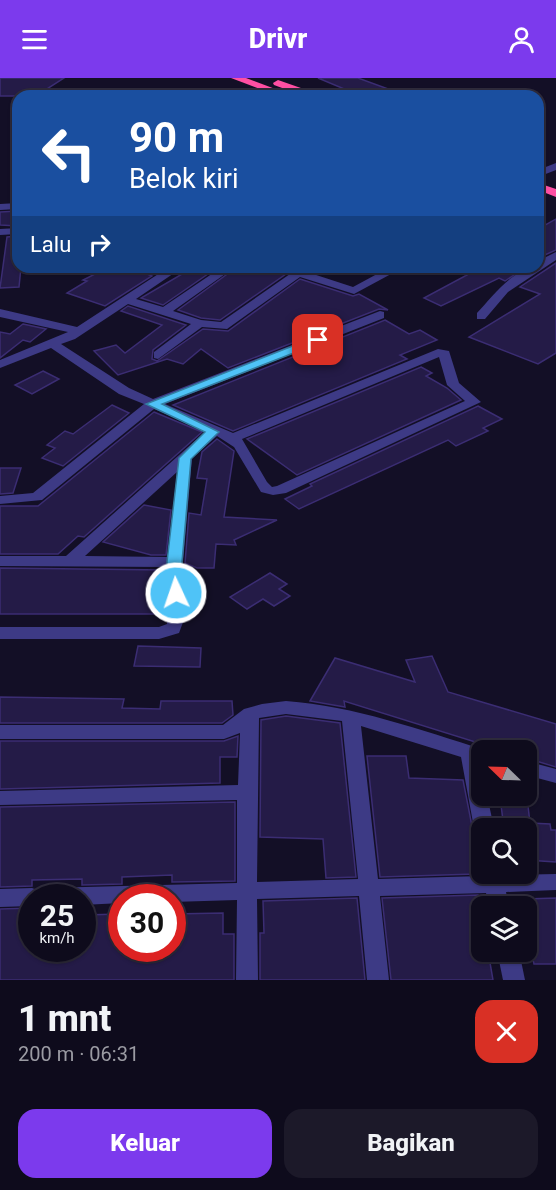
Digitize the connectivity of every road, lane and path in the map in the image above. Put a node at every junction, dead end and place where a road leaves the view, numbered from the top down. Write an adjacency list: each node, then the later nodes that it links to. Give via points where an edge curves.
1 (236, 78): 3 (highway)
2 (262, 78): 4 (highway)
3 (271, 90)
4 (297, 90)
5 (168, 273): 11 (street)
6 (220, 273): 12 (street)
7 (299, 273): 16 (street, via 227,325)
8 (310, 273): 9 (street, via 352,291)
9 (386, 273)
10 (529, 273): 15 (street, via 504,290)
11 (127, 300): 12 (street); 17 (street)
12 (164, 312): 16 (street)
13 (0, 313): 17 (street)
14 (380, 315): 21 (street)
15 (481, 316)
16 (200, 323): 19 (street)
17 (78, 332): 18 (street)
18 (53, 344): 20 (street); 21 (street, via 108,382)
19 (158, 355)
20 (2, 362)
21 (152, 404): 22 (street); 25 (street, via 37,497)
22 (213, 432): 23 (street); 24 (street)
23 (233, 438): 23 (street, via 246,452 266,489 281,490 474,402 453,385 445,354 440,352)
24 (185, 458): 27 (street); 28 (street)
25 (0, 500)
26 (0, 561): 27 (street)
27 (70, 561): 28 (street)
28 (174, 562): 29 (street, via 178,619 173,629 159,633)
29 (0, 633)
30 (250, 714): 31 (street, via 272,708 304,707); 32 (street, via 241,725 224,732); 36 (street)
31 (351, 718): 33 (street); 41 (street)
32 (0, 732)
33 (471, 753)
34 (537, 771): 35 (street)
35 (556, 776)
36 (247, 792): 37 (street); 42 (street)
37 (0, 798)
38 (471, 880): 41 (street)
39 (537, 881): 40 (street)
40 (556, 882)
41 (369, 886): 42 (street); 48 (street)
42 (247, 892): 43 (street); 47 (street)
43 (96, 896)
44 (18, 897): 45 (street)
45 (0, 898)
46 (510, 962): 49 (street)
47 (247, 980)
48 (378, 980)
49 (514, 980)

